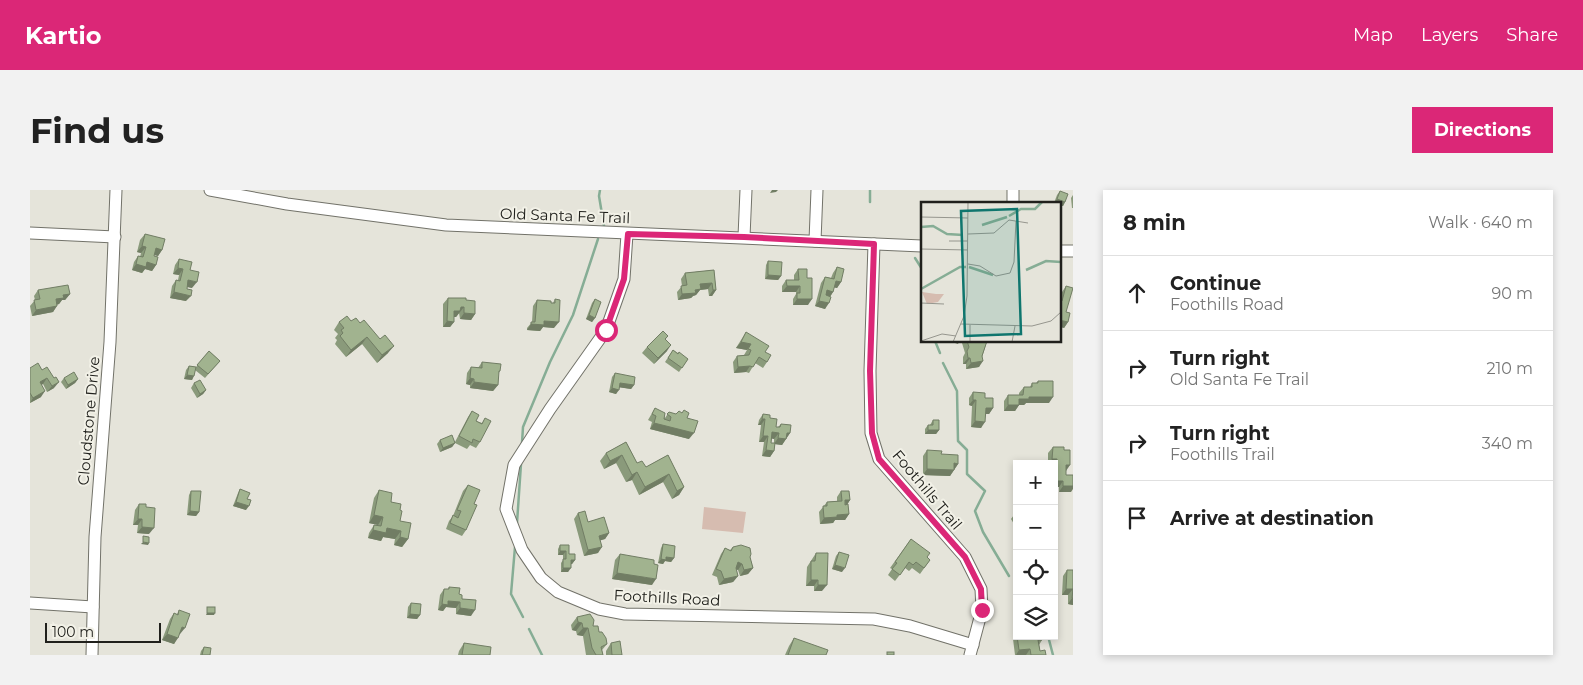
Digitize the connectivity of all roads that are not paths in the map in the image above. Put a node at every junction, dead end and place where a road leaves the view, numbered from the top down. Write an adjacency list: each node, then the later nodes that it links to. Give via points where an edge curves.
1 (116, 190): 7 (street, Cloudstone Drive)
2 (210, 190): 6 (street, Old Santa Fe Trail, via 425,223)
3 (746, 190): 8 (street)
4 (817, 190): 9 (street)
5 (30, 233): 7 (street)
6 (628, 234): 8 (street, Old Santa Fe Trail); 16 (street, Foothills Road, via 624,279 606,330 514,465 506,509 522,550 542,578 558,592 599,609 625,614 874,619 910,626)
7 (115, 237): 15 (street, Cloudstone Drive)
8 (744, 237): 9 (street, Old Santa Fe Trail)
9 (815, 241): 10 (street, Old Santa Fe Trail)
10 (874, 244): 11 (street, Old Santa Fe Trail); 16 (street, Foothills Trail, via 870,371 872,433 879,459 965,557 981,589 982,610)
11 (921, 246)
12 (1060, 251): 13 (street)
13 (1073, 251)
14 (30, 603): 15 (street)
15 (93, 607): 17 (street, Cloudstone Drive)
16 (971, 650)
17 (92, 655)

